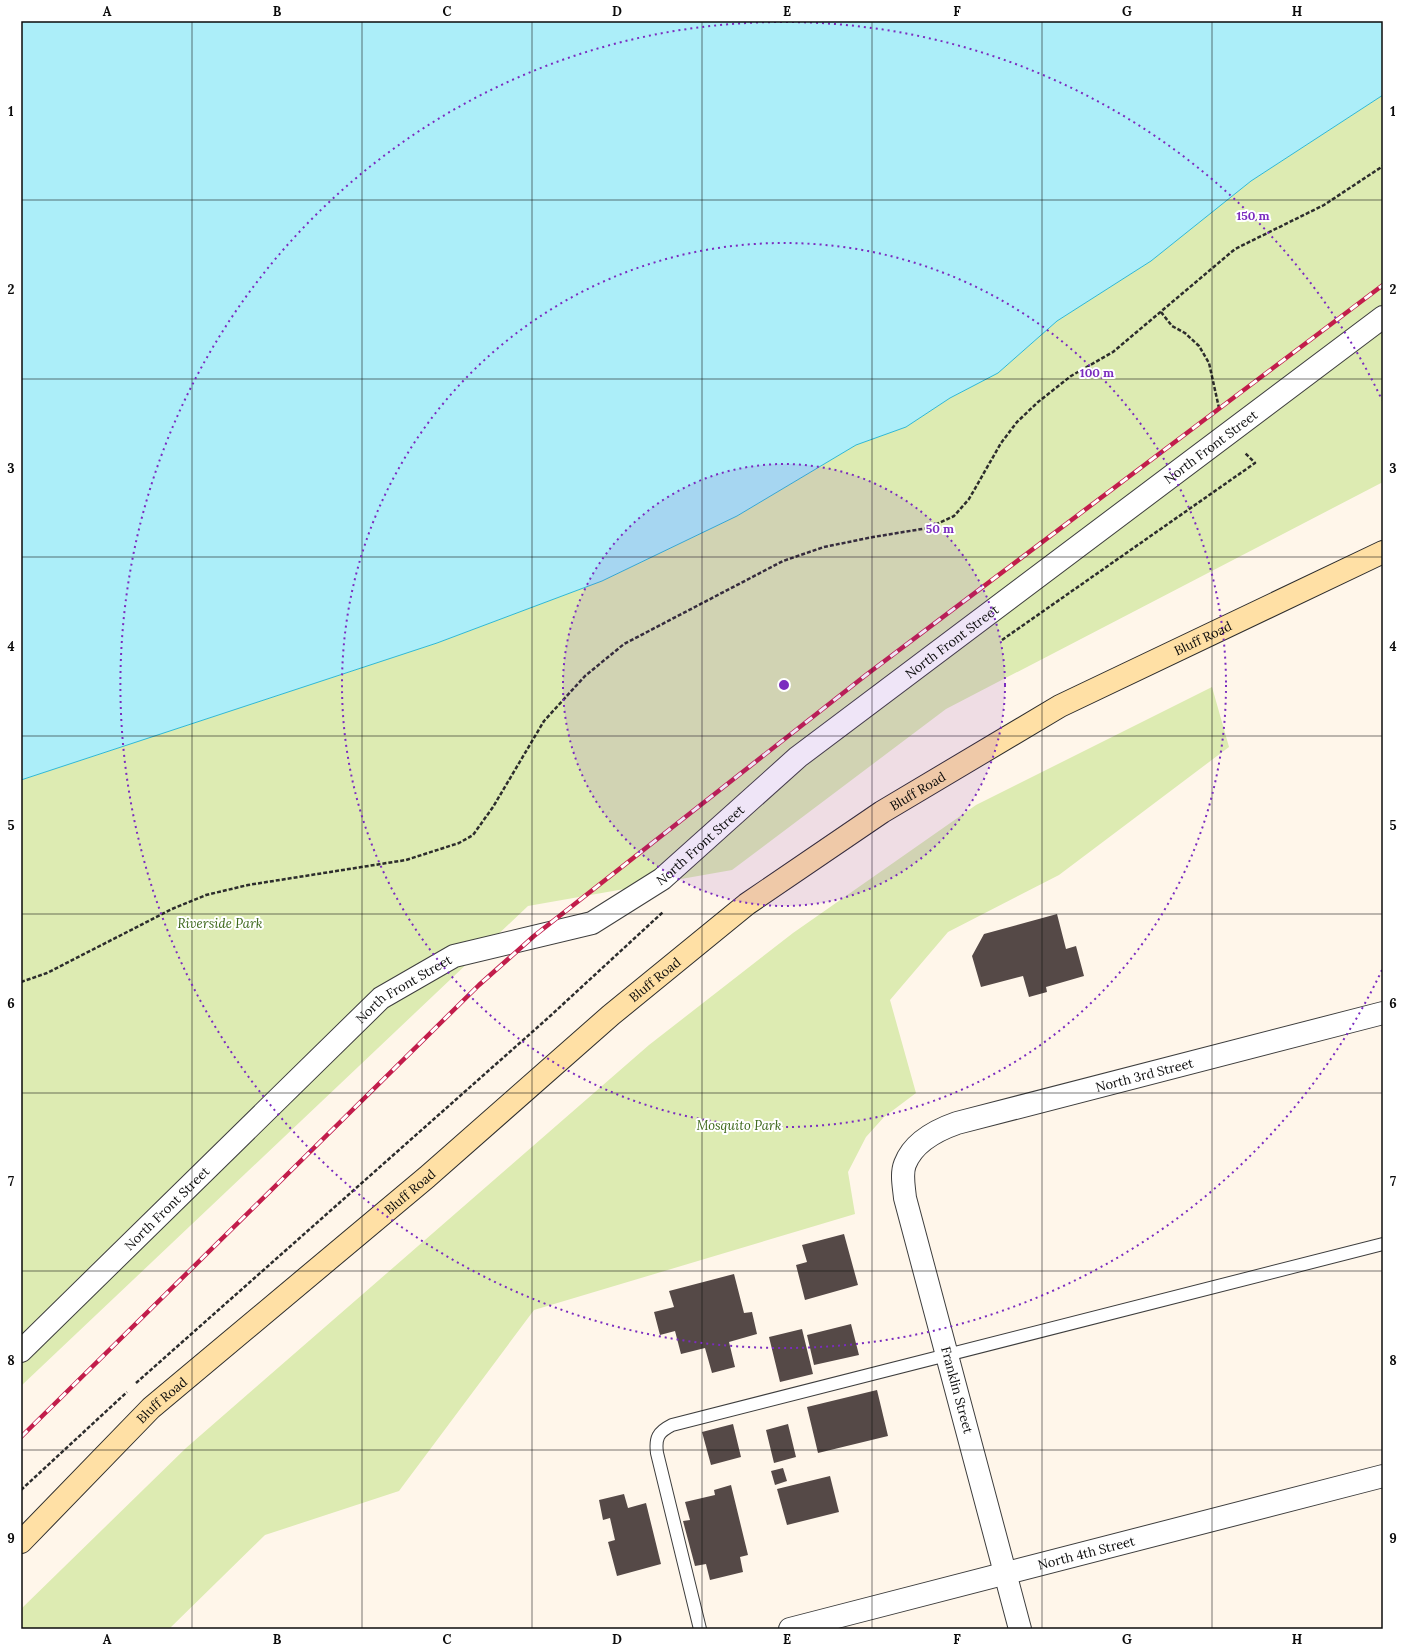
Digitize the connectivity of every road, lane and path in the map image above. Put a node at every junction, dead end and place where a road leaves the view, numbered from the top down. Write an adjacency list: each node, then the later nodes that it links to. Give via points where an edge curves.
1 (1383, 166): 2 (path, via 1324,204 1235,249)
2 (1161, 312): 4 (path, via 1172,326 1185,333 1199,346 1209,363); 8 (path, via 1112,352 1071,376 1017,422 1001,443 969,499 954,516 928,528 824,547 783,561 624,644 586,676 544,721 473,835 459,843 406,860 248,884 206,895 172,909 47,973)
3 (1383, 317): 4 (street, North Front Street)
4 (1226, 436): 6 (path, via 1255,463); 12 (street, North Front Street, via 798,757 662,879 592,923 454,956 381,998)
5 (1383, 552): 16 (main road, Bluff Road, via 1060,706 882,812 747,904 611,1015 427,1177 151,1408)
6 (997, 642)
7 (666, 909): 15 (path, via 542,1024 142,1378)
8 (21, 982)
9 (1383, 1013): 10 (street, North 3rd Street, via 957,1123 938,1131)
10 (913, 1152): 13 (street, Franklin Street, via 905,1164 905,1198)
11 (1383, 1244): 13 (lane)
12 (21, 1351)
13 (948, 1355): 17 (street, Franklin Street); 18 (lane, via 672,1425 658,1434 657,1453)
14 (1383, 1476): 17 (street, North 4th Street)
15 (21, 1490)
16 (21, 1542)
17 (1005, 1574): 19 (street, North 4th Street); 20 (street, Franklin Street)
18 (700, 1629)
19 (790, 1629)
20 (1020, 1629)

